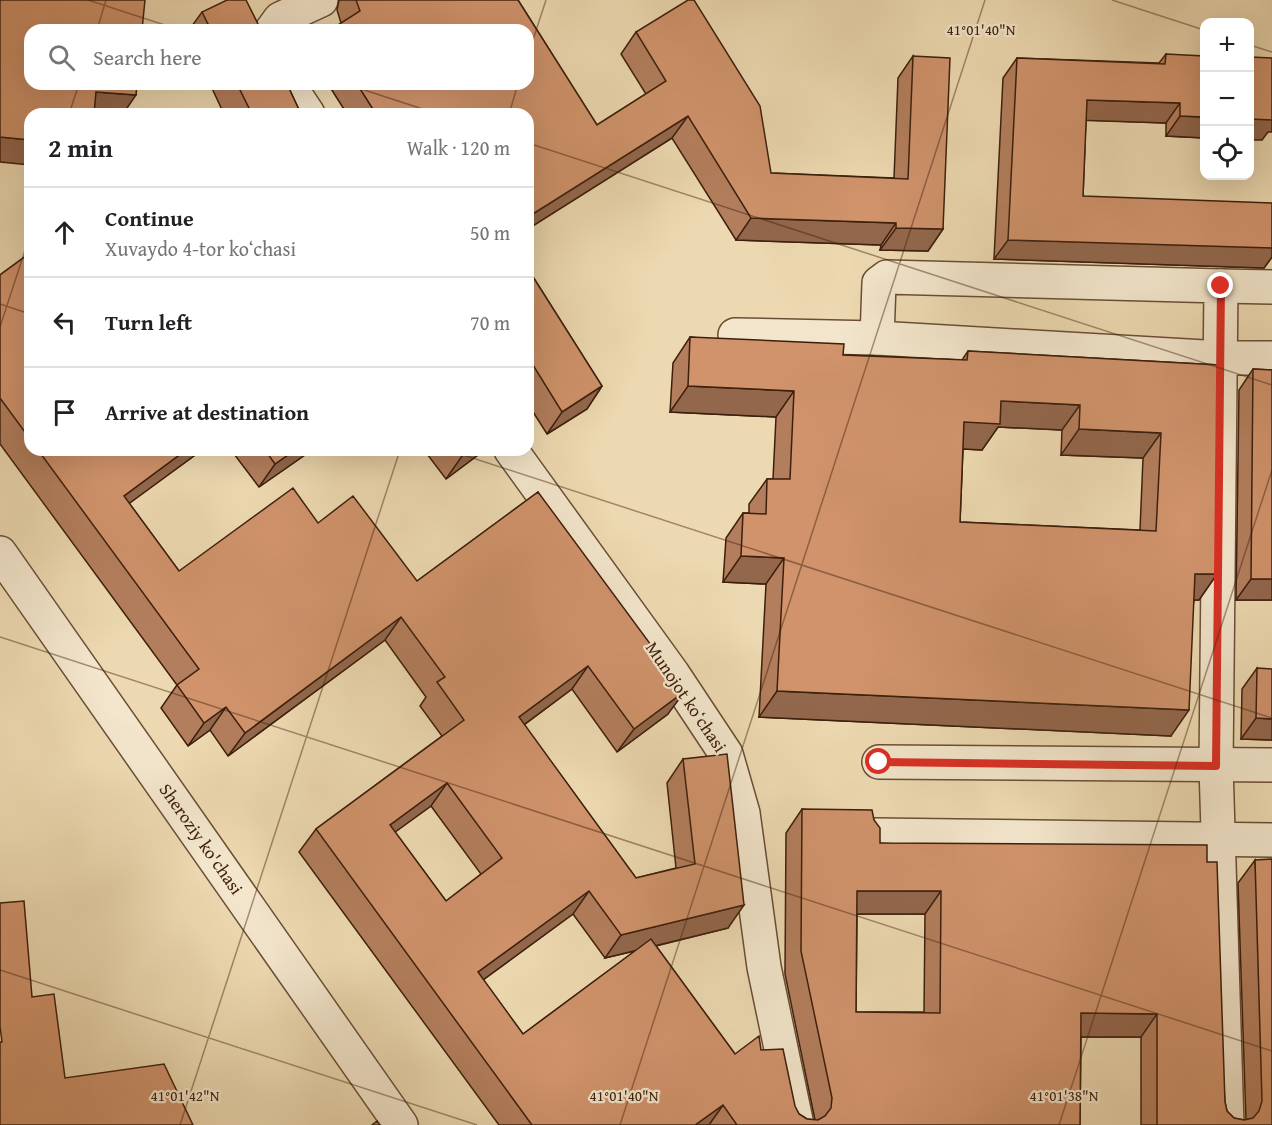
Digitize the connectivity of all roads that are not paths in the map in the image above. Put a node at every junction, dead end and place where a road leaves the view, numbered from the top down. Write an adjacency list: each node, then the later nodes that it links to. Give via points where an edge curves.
1 (321, 0): 2 (street)
2 (276, 24)
3 (292, 90): 4 (street)
4 (304, 108)
5 (1221, 286): 6 (street); 8 (street, via 887,277 879,283); 9 (street)
6 (1272, 287)
7 (735, 335): 8 (street)
8 (877, 338): 9 (street)
9 (1221, 358): 10 (street); 15 (street)
10 (1272, 358)
11 (514, 456): 20 (street, Munojot koʻchasi, via 673,674 726,754 743,813 764,967)
12 (0, 553): 19 (street, Sheroziy ko'chasi)
13 (879, 762): 15 (street)
14 (1272, 765): 15 (street)
15 (1216, 766): 18 (street)
16 (874, 835): 18 (street)
17 (1272, 840): 18 (street)
18 (1218, 841): 21 (street)
19 (401, 1125)
20 (796, 1125)
21 (1227, 1125)

